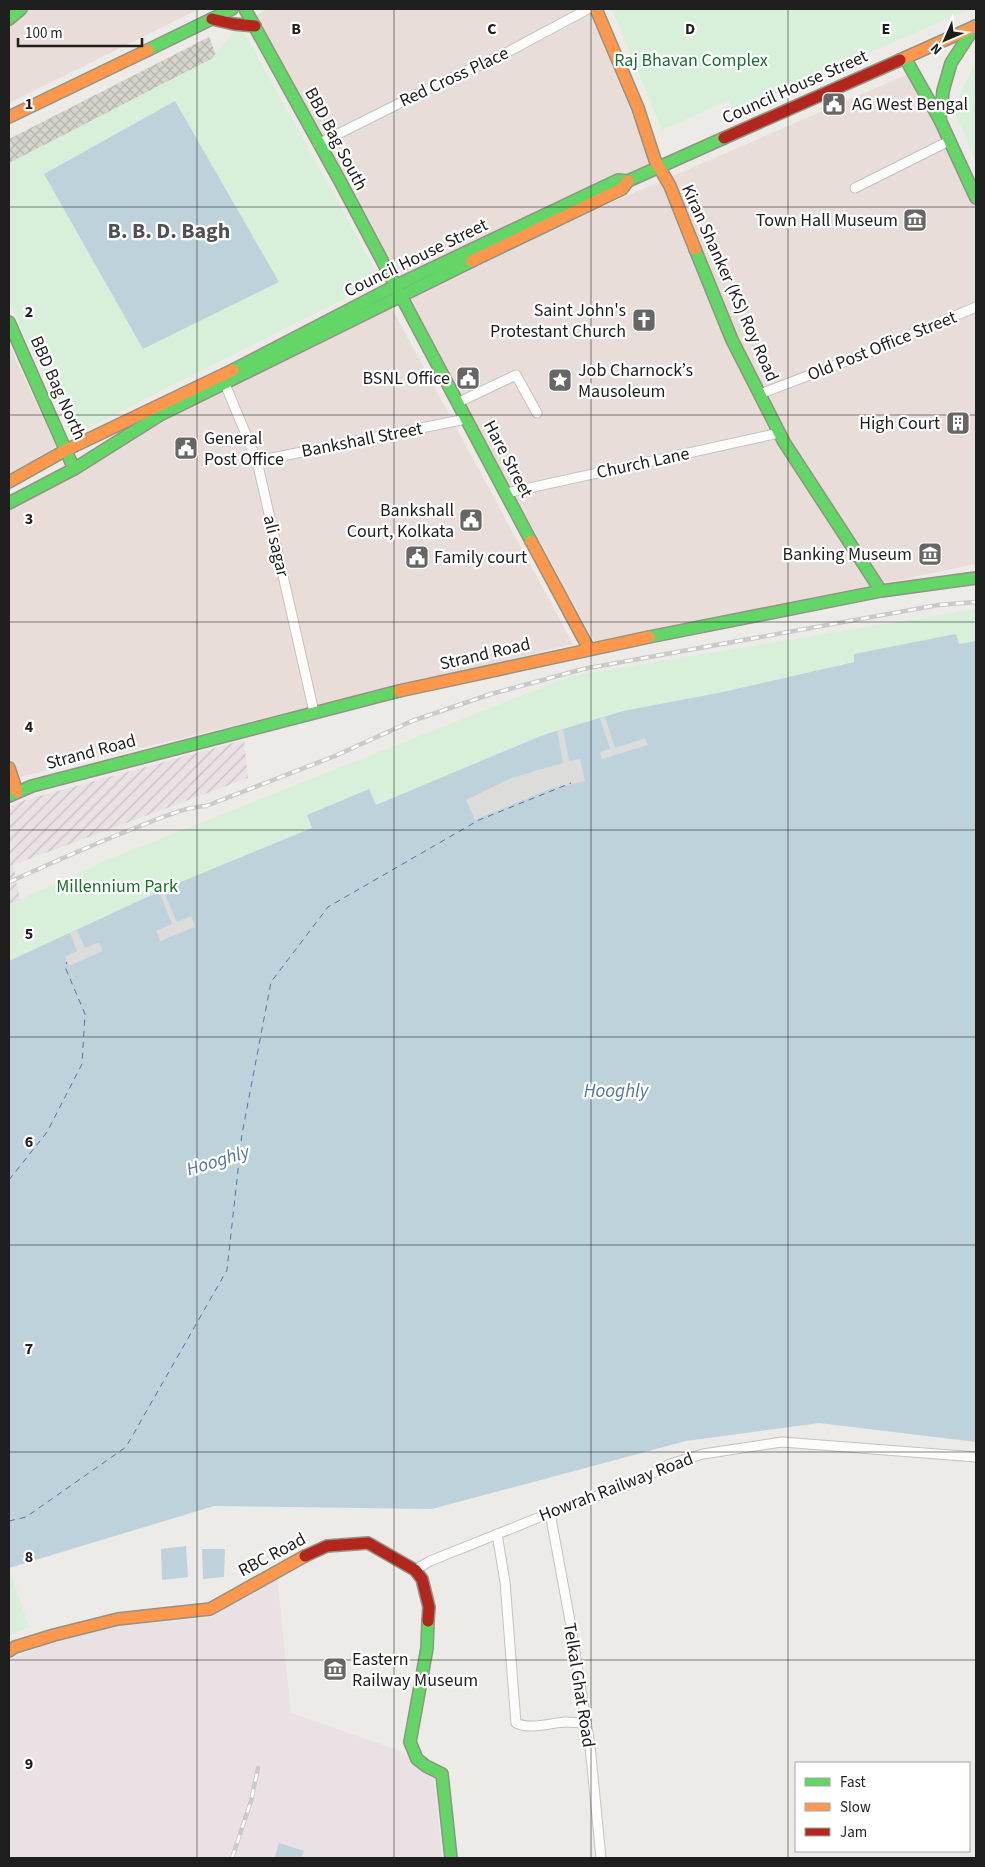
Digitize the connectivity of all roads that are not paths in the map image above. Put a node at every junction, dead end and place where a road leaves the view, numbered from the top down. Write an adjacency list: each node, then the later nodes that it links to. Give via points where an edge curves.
1 (21, 9): 7 (main road)
2 (232, 9): 8 (main road)
3 (245, 9): 9 (main road, BBD Bag South)
4 (588, 9): 15 (street, Red Cross Place, via 504,54)
5 (596, 9): 16 (main road)
6 (604, 9): 16 (main road)
7 (9, 19)
8 (212, 19): 9 (main road); 12 (main road)
9 (255, 26): 15 (main road, BBD Bag South)
10 (976, 26): 11 (main road, Council House Street); 13 (main road, via 951,63 943,91)
11 (905, 58): 13 (main road); 16 (main road, Council House Street)
12 (9, 117)
13 (940, 120): 14 (main road)
14 (949, 141): 17 (street); 18 (main road)
15 (318, 144): 19 (main road, BBD Bag South)
16 (662, 166): 19 (main road, Council House Street, via 628,181 622,189); 23 (main road, Kiran Shanker (KS) Roy Road, via 732,340)
17 (856, 188)
18 (976, 198)
19 (397, 291): 22 (main road, Council House Street); 24 (main road, Hare Street)
20 (976, 307): 23 (street, Old Post Office Street)
21 (9, 322): 28 (main road, BBD Bag North)
22 (224, 379): 28 (main road); 29 (street, ali sagar); 30 (main road)
23 (760, 394): 27 (main road, Kiran Shanker (KS) Roy Road)
24 (456, 403): 25 (street, via 516,375); 26 (main road, Hare Street)
25 (537, 413)
26 (466, 419): 29 (street, Bankshall Street); 32 (main road, Hare Street)
27 (780, 433): 32 (street, Church Lane); 35 (main road, Kiran Shanker (KS) Roy Road)
28 (66, 450): 30 (main road, BBD Bag North); 31 (main road)
29 (257, 461): 37 (street, ali sagar)
30 (74, 469): 33 (main road)
31 (9, 482)
32 (506, 493): 36 (main road, Hare Street)
33 (9, 504)
34 (976, 578): 35 (main road, Strand Road)
35 (881, 590): 36 (main road, Strand Road)
36 (589, 649): 37 (main road, Strand Road)
37 (314, 712): 39 (main road, Strand Road, via 32,786)
38 (9, 768): 39 (main road)
39 (13, 794)
40 (976, 1457): 41 (street, Howrah Railway Road, via 782,1442 678,1461 636,1482)
41 (550, 1512): 42 (street, Howrah Railway Road); 45 (street, Telkal Ghat Road)
42 (497, 1534): 43 (street, Howrah Railway Road); 45 (street, via 505,1582 516,1723 526,1726)
43 (415, 1570): 44 (main road, RBC Road, via 368,1543 327,1546 210,1609 118,1619); 46 (main road, via 422,1579 429,1607 427,1648 410,1742 411,1752 419,1762 442,1774)
44 (11, 1648)
45 (586, 1723): 47 (street, Telkal Ghat Road)
46 (451, 1858)
47 (601, 1858)

